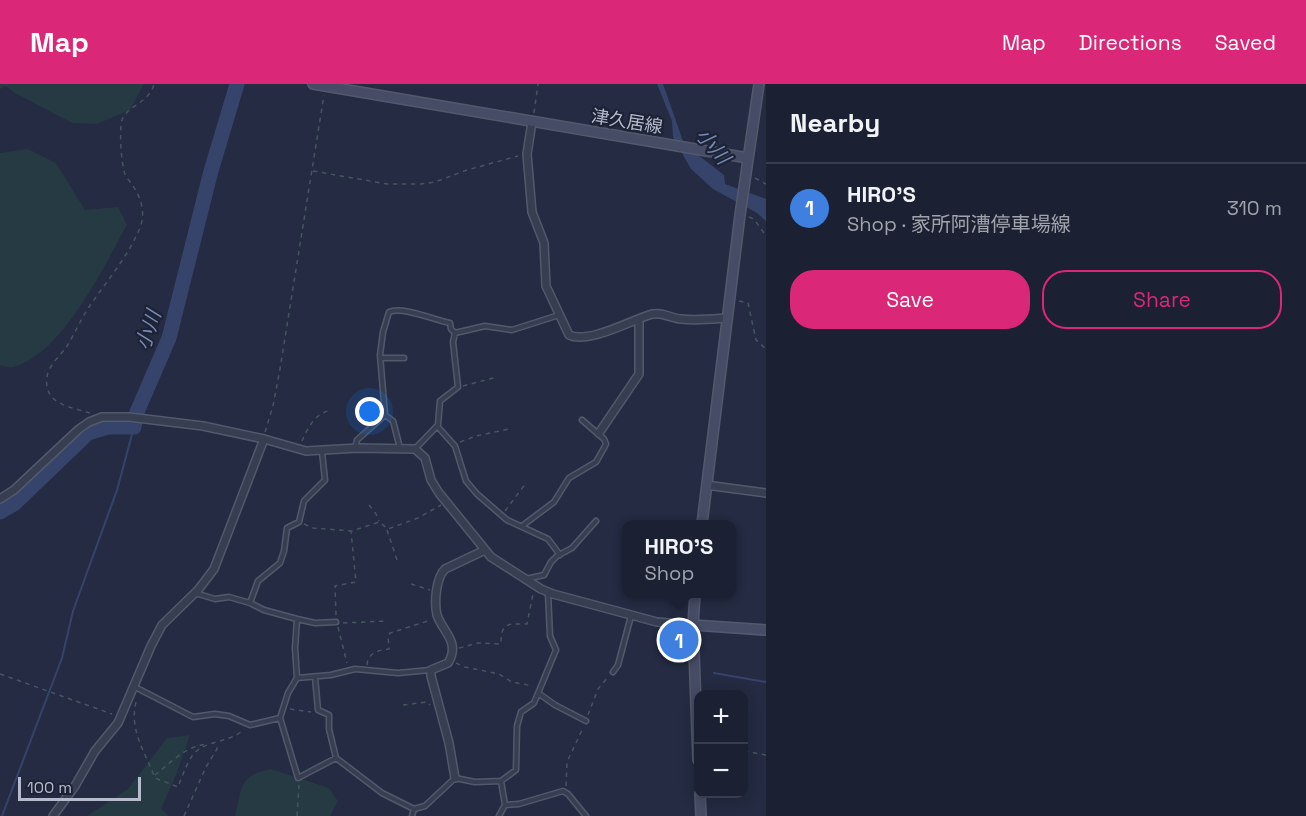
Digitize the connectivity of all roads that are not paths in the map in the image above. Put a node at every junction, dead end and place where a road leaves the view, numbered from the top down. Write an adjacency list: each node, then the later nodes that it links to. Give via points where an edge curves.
1 (314, 84): 3 (main road, 津久居線)
2 (759, 84): 4 (main road)
3 (532, 122): 4 (main road, 津久居線); 5 (street, via 527,154 532,212 543,243 546,286)
4 (748, 158): 6 (main road)
5 (559, 315): 7 (street, via 569,335 579,338); 8 (lane, via 512,330 489,326)
6 (728, 318): 7 (street, via 680,319 657,314); 20 (main road)
7 (639, 319): 14 (street, via 639,374)
8 (455, 333): 9 (lane, via 450,322 410,312 388,312); 13 (lane, via 457,388 440,401)
9 (381, 358): 10 (lane); 11 (lane)
10 (404, 358)
11 (385, 415): 16 (lane, via 393,421); 17 (lane, via 357,440)
12 (582, 420): 14 (lane)
13 (437, 426): 18 (lane); 25 (lane, via 454,447 466,481 477,494 501,516)
14 (598, 433): 25 (lane, via 606,444 596,462 570,478 557,499)
15 (264, 439): 19 (street, via 299,450); 22 (street, via 203,426 102,417 79,429); 30 (street, via 214,569)
16 (400, 448): 17 (street); 18 (street)
17 (355, 449): 19 (street)
18 (415, 449): 26 (street, via 425,458 431,480)
19 (322, 452): 32 (lane, via 325,480 304,501 300,522 287,528 280,563 258,581)
20 (706, 485): 21 (street); 23 (main road)
21 (766, 493)
22 (0, 500)
23 (702, 520)
24 (596, 521): 27 (lane, via 572,548)
25 (522, 526): 27 (lane, via 548,540)
26 (485, 550): 28 (street); 38 (street, via 442,572 437,591 438,616 449,633 452,649 450,660)
27 (560, 555): 28 (lane, via 544,575)
28 (526, 579): 29 (street)
29 (548, 592): 33 (street); 43 (lane, via 550,636 556,650)
30 (195, 593): 32 (lane); 42 (street, via 162,625)
31 (695, 598): 36 (main road)
32 (250, 603): 34 (lane)
33 (631, 616): 36 (street); 39 (lane)
34 (297, 619): 35 (lane); 41 (lane)
35 (337, 623)
36 (693, 625): 37 (main road); 46 (main road)
37 (766, 630)
38 (431, 670): 40 (lane, via 349,670); 48 (street)
39 (613, 672)
40 (315, 677): 41 (lane); 47 (lane, via 318,710 329,716)
41 (297, 678): 44 (lane)
42 (137, 688): 44 (lane, via 197,717 229,716 250,725); 53 (street, via 121,718)
43 (539, 691): 45 (lane, via 555,705); 49 (lane, via 534,703 519,717 516,770)
44 (280, 718): 47 (lane, via 298,778)
45 (586, 721)
46 (698, 744)
47 (336, 758): 52 (lane, via 382,793)
48 (455, 778): 49 (lane); 52 (lane, via 425,806)
49 (501, 781): 51 (lane)
50 (700, 798): 57 (main road)
51 (505, 805): 55 (lane); 56 (lane, via 561,791)
52 (414, 809): 54 (lane)
53 (53, 816)
54 (412, 816)
55 (499, 816)
56 (586, 816)
57 (701, 816)

